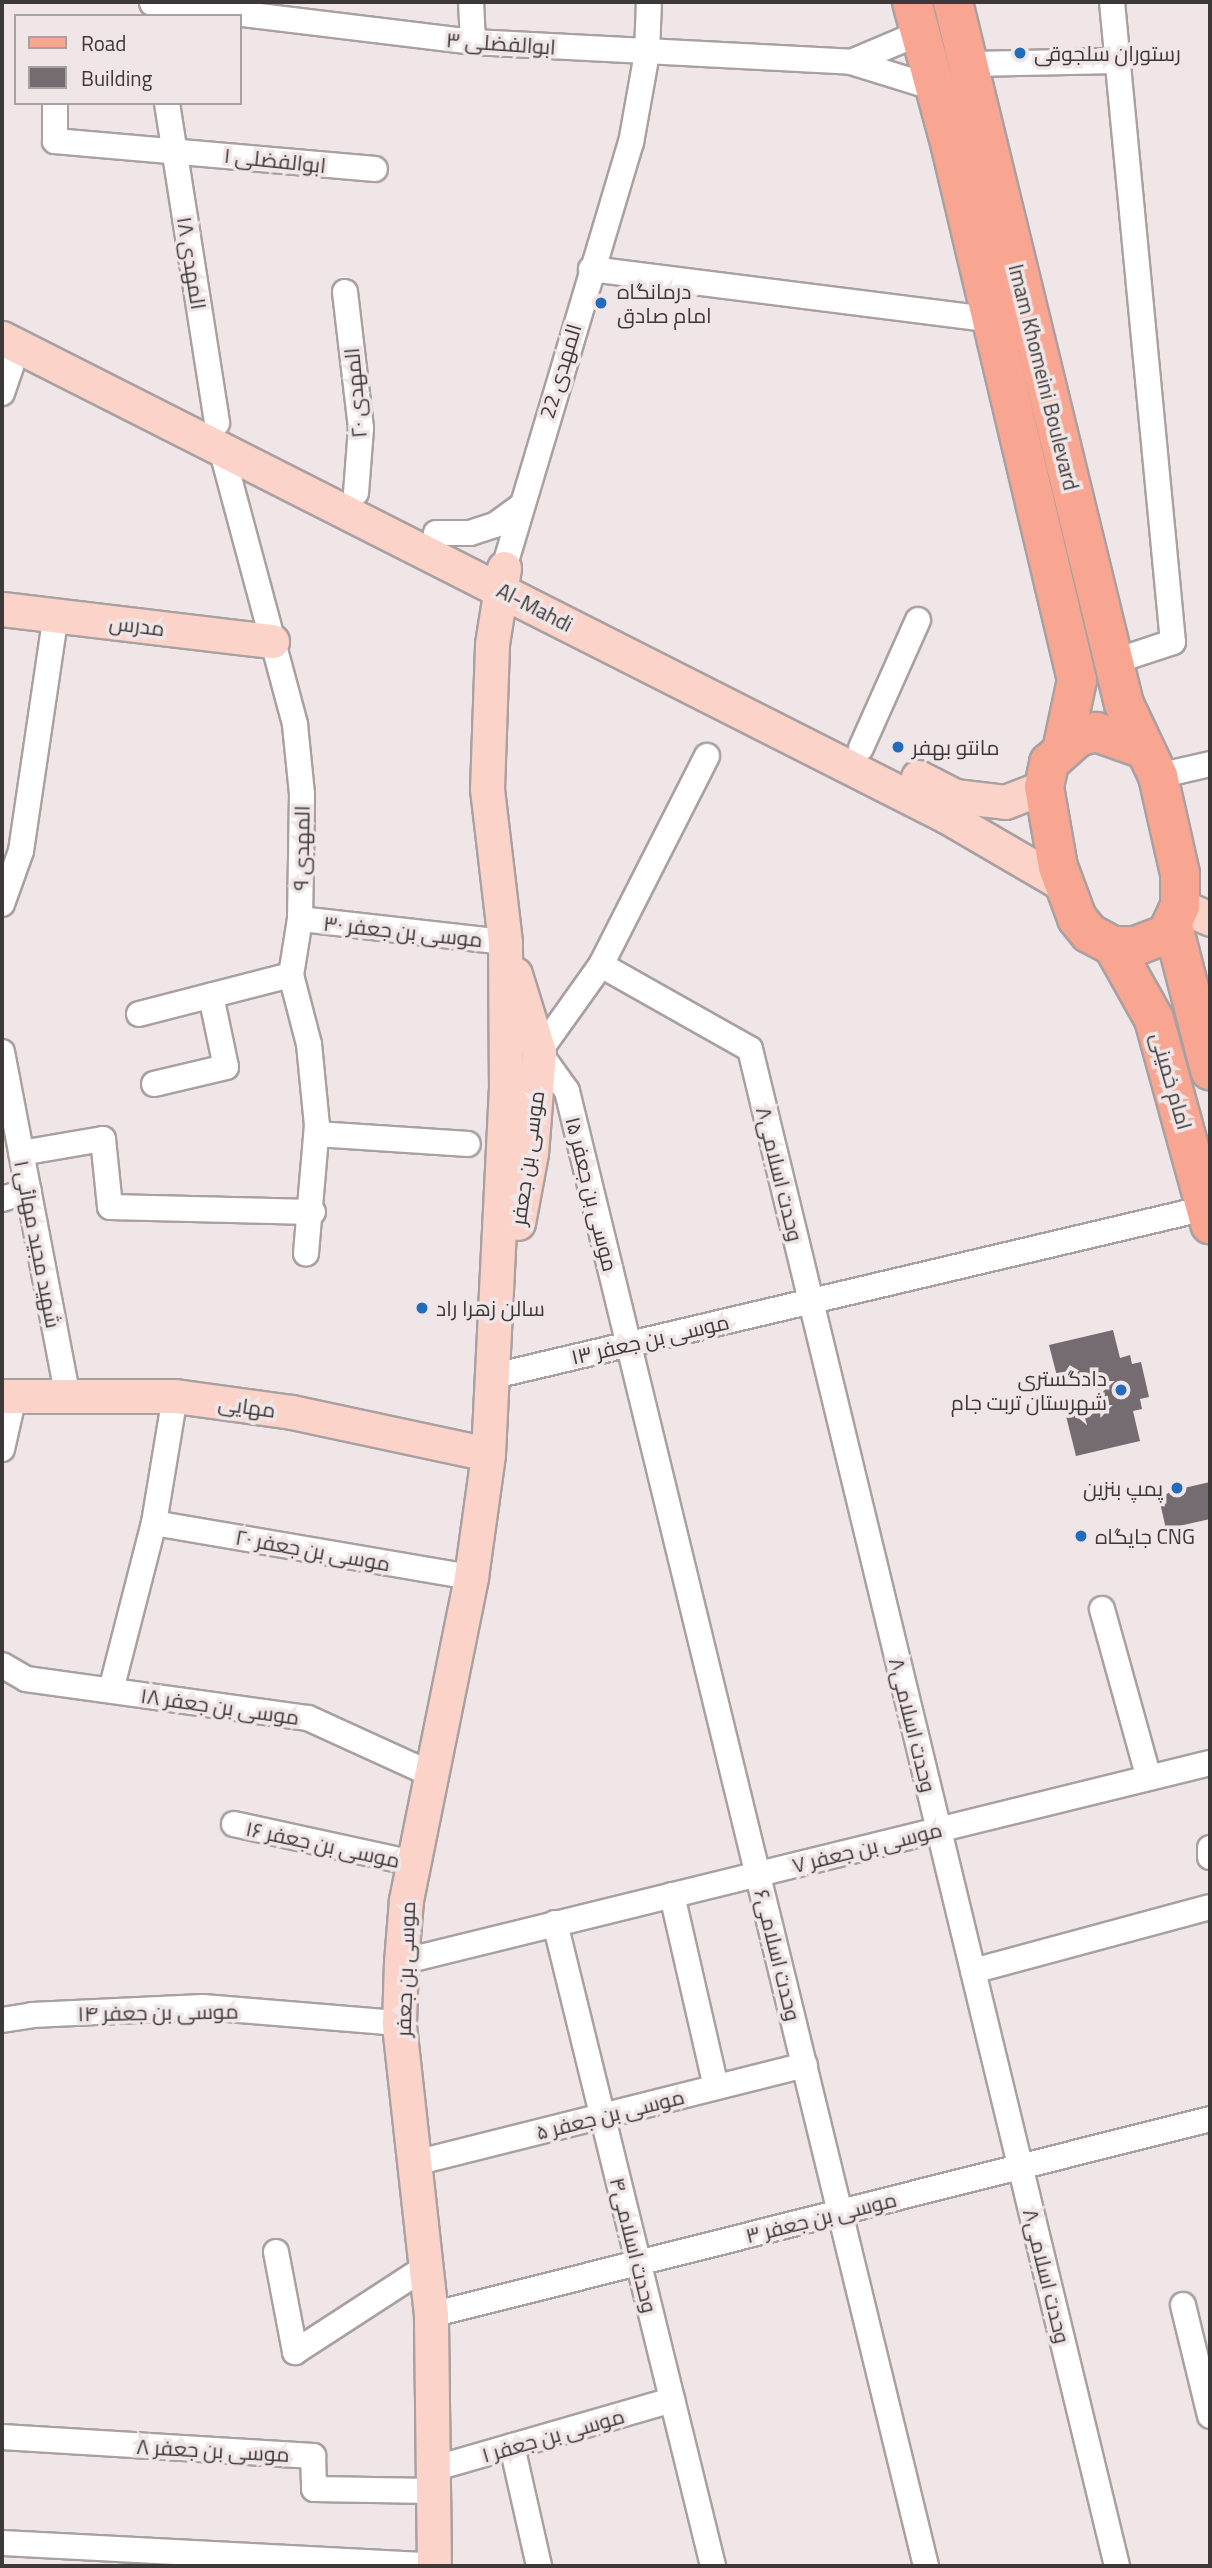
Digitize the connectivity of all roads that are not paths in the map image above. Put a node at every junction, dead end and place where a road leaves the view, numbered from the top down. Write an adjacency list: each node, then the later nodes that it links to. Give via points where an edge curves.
1 (471, 2): 9 (street)
2 (649, 2): 10 (street, المهدی 22)
3 (953, 2): 13 (main road, Imam Khomeini Boulevard)
4 (1112, 2): 11 (street)
5 (153, 7): 6 (street, ابوالفضلی ۳)
6 (217, 14)
7 (242, 17): 9 (street, ابوالفضلی ۳)
8 (916, 18): 12 (street); 14 (main road, Imam Khomeini Boulevard)
9 (473, 42): 10 (street, ابوالفضلی ۳)
10 (647, 53): 12 (street, ابوالفضلی ۳); 19 (street, المهدی 22, via 631,143)
11 (1118, 61): 13 (street); 38 (street, via 1173,642)
12 (851, 62): 14 (street)
13 (968, 65): 30 (main road, Imam Khomeini Boulevard)
14 (935, 88): 22 (main road, Imam Khomeini Boulevard)
15 (55, 105): 17 (street, ابوالفضلی ۱, via 55,141)
16 (167, 105): 17 (street, المهدی ۱۸)
17 (174, 150): 18 (street, ابوالفضلی ۱); 25 (street, المهدی ۱۸)
18 (374, 169)
19 (591, 269): 22 (street); 27 (street, المهدی 22)
20 (345, 292): 26 (street, المهدی ۲۰, via 361,428)
21 (2, 314): 25 (street, Al-Mahdi)
22 (993, 320): 31 (main road, Imam Khomeini Boulevard)
23 (7, 353): 24 (street); 25 (street, Al-Mahdi)
24 (2, 393)
25 (219, 435): 26 (street, Al-Mahdi); 29 (street, Al-Mahdi); 36 (street, المهدی ۹)
26 (356, 493): 28 (street, Al-Mahdi)
27 (520, 508): 28 (street, via 495,525 470,533); 29 (street, المهدی 22)
28 (436, 533): 29 (street, Al-Mahdi)
29 (502, 578): 35 (street, Al-Mahdi); 37 (street, موسی بن جعفر); 40 (street, Al-Mahdi)
30 (1097, 589): 31 (main road, via 1085,609 1067,605); 38 (main road, Imam Khomeini Boulevard)
31 (1058, 594): 39 (main road, Imam Khomeini Boulevard, via 1077,680)
32 (2, 609): 33 (street, مدرس)
33 (56, 615): 36 (street, مدرس); 46 (street, via 21,851)
34 (918, 620): 40 (street)
35 (563, 621): 37 (street, via 515,627); 45 (street, Al-Mahdi, via 946,816)
36 (272, 641): 48 (street, المهدی ۹, via 295,725 302,794)
37 (492, 644): 49 (street, موسی بن جعفر, via 487,789)
38 (1116, 661): 42 (main road, Imam Khomeini Boulevard, via 1124,704)
39 (1063, 746): 42 (main road, via 1096,733); 44 (main road, Imam Khomeini Boulevard, via 1049,763)
40 (861, 748): 44 (street, Al-Mahdi, via 955,796 1005,802)
41 (707, 756): 51 (street)
42 (1151, 762): 43 (street); 47 (main road, امام خمینی)
43 (1210, 764)
44 (1044, 786): 45 (main road, via 1048,825)
45 (1064, 884): 50 (main road, via 1088,933)
46 (4, 895)
47 (1188, 917): 50 (main road, via 1167,934 1136,946); 57 (main road, امام خمینی)
48 (300, 919): 49 (street, موسی بن جعفر ۳۰); 52 (street, المهدی ۹)
49 (505, 942): 56 (street, موسی بن جعفر); 71 (street, موسی بن جعفر, via 505,1147)
50 (1113, 946): 60 (main road, امام خمینی, via 1154,1019)
51 (601, 965): 56 (street); 69 (street, وحدت اسلامی۸, via 750,1049)
52 (291, 975): 53 (street); 61 (street, المهدی ۹, via 309,1044)
53 (211, 996): 54 (street); 59 (street, via 226,1067)
54 (139, 1014)
55 (2, 1052): 58 (street, شهید مجید مهائی ۱)
56 (539, 1052): 70 (street, موسی بن جعفر ۱۵, via 567,1091); 71 (street, موسی بن جعفر, via 531,1153)
57 (1209, 1057): 60 (main road, via 1203,1070 1182,1072)
58 (5, 1082): 63 (street, شهید مجید مهائی ۱)
59 (154, 1084)
60 (1175, 1091): 67 (main road, امام خمینی)
61 (317, 1135): 62 (street); 66 (street, المهدی ۹)
62 (468, 1144)
63 (21, 1153): 64 (street, شهید مجید مهائی ۱); 66 (street, via 103,1139 110,1207)
64 (29, 1191): 65 (street); 72 (street, شهید مجید مهائی ۱)
65 (2, 1199)
66 (313, 1212): 68 (street, المهدی ۹)
67 (1208, 1216): 69 (street, موسی بن جعفر ۱۳)
68 (306, 1254)
69 (811, 1301): 70 (street, موسی بن جعفر ۱۳); 86 (street, وحدت اسلامی۸)
70 (628, 1344): 71 (street, موسی بن جعفر ۱۳); 90 (street, وحدت اسلامی۶)
71 (490, 1377): 76 (street, موسی بن جعفر)
72 (67, 1394): 73 (street, مهایی); 74 (street, مهایی)
73 (8, 1396): 75 (street)
74 (175, 1396): 76 (street, مهایی, via 292,1412); 77 (street)
75 (2, 1449)
76 (488, 1454): 78 (street, موسی بن جعفر)
77 (155, 1523): 78 (street, موسی بن جعفر ۲۰); 81 (street)
78 (471, 1577): 83 (street, موسی بن جعفر)
79 (1102, 1609): 84 (street)
80 (2, 1665): 81 (street, موسی بن جعفر ۱۸, via 26,1678)
81 (111, 1690): 83 (street, موسی بن جعفر ۱۸, via 308,1718)
82 (1210, 1763): 84 (street, موسی بن جعفر ۷)
83 (431, 1774): 89 (street, موسی بن جعفر)
84 (1149, 1778): 86 (street, موسی بن جعفر ۷)
85 (234, 1824): 89 (street, موسی بن جعفر ۱۶)
86 (939, 1830): 90 (street, موسی بن جعفر ۷); 95 (street, وحدت اسلامی۸)
87 (1210, 1848): 88 (street)
88 (1210, 1857)
89 (413, 1863): 94 (street, موسی بن جعفر)
90 (758, 1874): 91 (street, موسی بن جعفر ۷); 98 (street, وحدت اسلامی۶)
91 (672, 1895): 93 (street, موسی بن جعفر ۷); 99 (street)
92 (1210, 1908): 95 (street)
93 (555, 1923): 94 (street, موسی بن جعفر ۷); 100 (street, وحدت اسلامی۴)
94 (401, 1962): 97 (street, موسی بن جعفر)
95 (973, 1971): 103 (street, وحدت اسلامی۸)
96 (2, 2020): 97 (street, موسی بن جعفر ۱۴, via 203,2007)
97 (399, 2023): 102 (street, موسی بن جعفر)
98 (805, 2065): 99 (street, موسی بن جعفر ۵); 104 (street, وحدت اسلامی۶)
99 (716, 2087): 100 (street, موسی بن جعفر ۵)
100 (602, 2115): 102 (street, موسی بن جعفر ۵); 106 (street, وحدت اسلامی۴)
101 (1210, 2119): 103 (street, موسی بن جعفر ۳)
102 (415, 2163): 107 (street, موسی بن جعفر)
103 (1020, 2167): 104 (street, موسی بن جعفر ۳); 121 (street, وحدت اسلامی۸)
104 (841, 2212): 106 (street, موسی بن جعفر ۳); 120 (street, وحدت اسلامی۶)
105 (276, 2252): 107 (street, via 295,2352)
106 (638, 2262): 109 (street, موسی بن جعفر ۳); 111 (street, وحدت اسلامی۴)
107 (426, 2267): 109 (street, موسی بن جعفر)
108 (1183, 2305): 110 (street)
109 (431, 2315): 115 (street, موسی بن جعفر)
110 (1203, 2352): 112 (street)
111 (673, 2400): 114 (street, موسی بن جعفر ۱); 119 (street, وحدت اسلامی۴)
112 (1210, 2416)
113 (2, 2437): 115 (street, موسی بن جعفر ۸, via 313,2456 314,2489)
114 (512, 2446): 115 (street, موسی بن جعفر ۱); 118 (street)
115 (433, 2480): 117 (street, موسی بن جعفر)
116 (2, 2543): 117 (street)
117 (434, 2566)
118 (539, 2566)
119 (713, 2566)
120 (926, 2566)
121 (1117, 2566)

